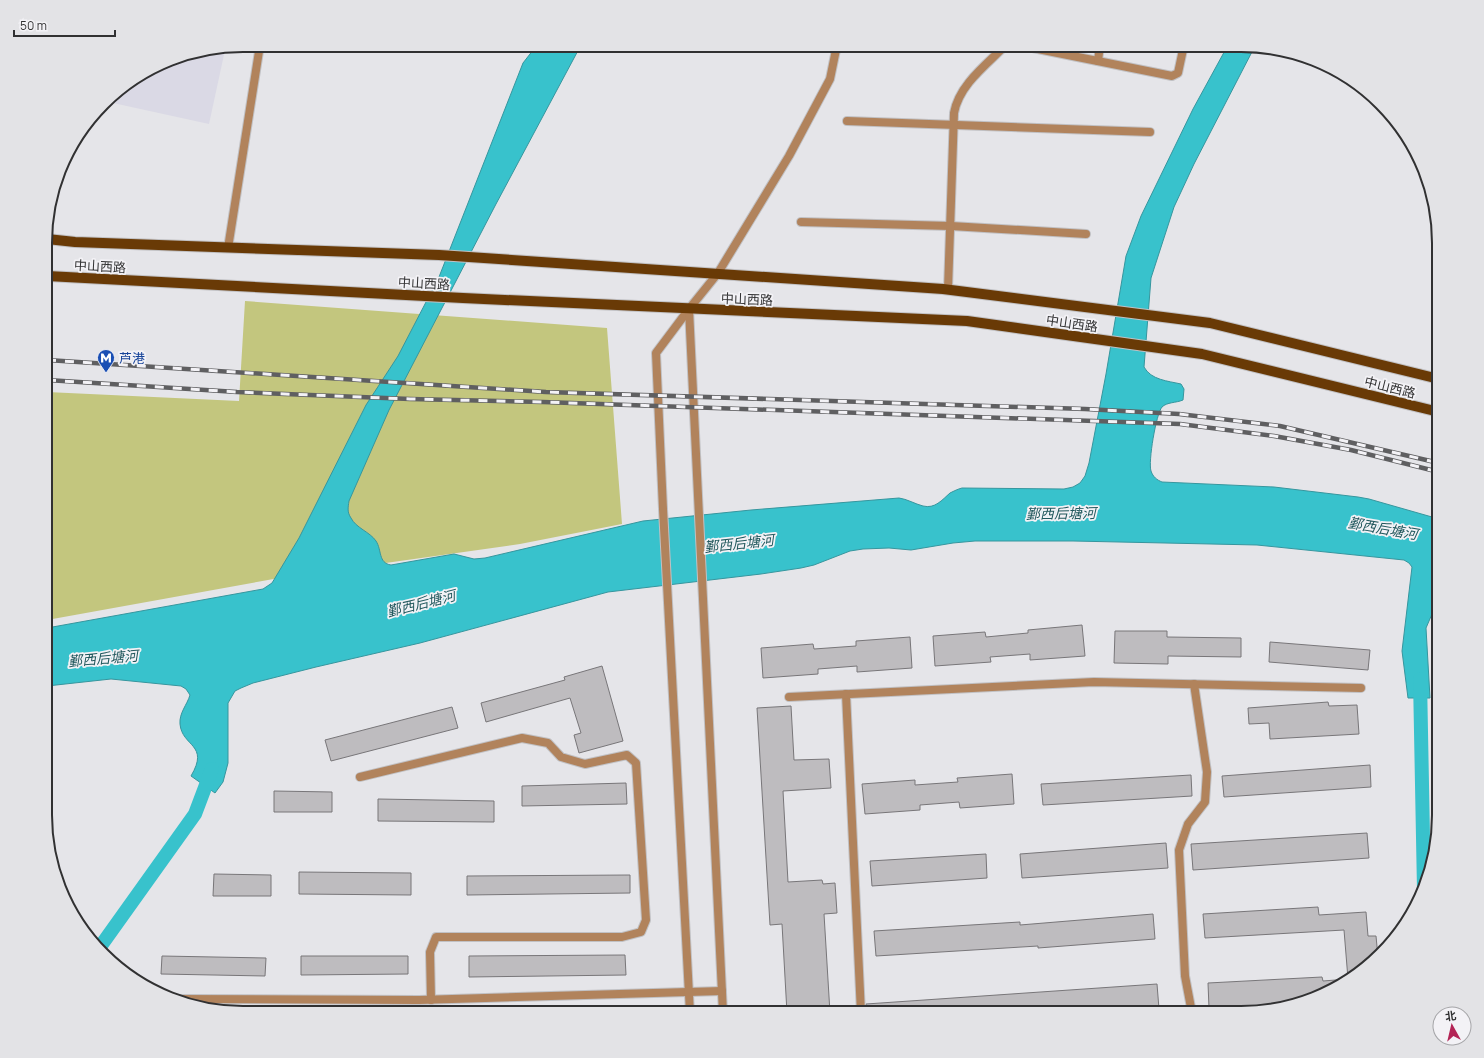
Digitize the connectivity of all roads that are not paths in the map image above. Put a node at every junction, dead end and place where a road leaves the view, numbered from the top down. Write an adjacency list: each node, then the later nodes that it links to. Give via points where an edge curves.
1 (259, 52): 15 (street)
2 (836, 52): 16 (street, via 830,79 790,156)
3 (999, 52): 9 (street, via 964,88 956,102)
4 (1053, 52): 7 (street)
5 (1099, 52): 7 (street)
6 (1183, 52): 7 (street, via 1178,74 1172,76)
7 (1098, 61)
8 (847, 120): 9 (street)
9 (953, 125): 10 (street); 12 (street)
10 (1150, 132)
11 (801, 222): 12 (street)
12 (951, 226): 13 (street); 18 (street)
13 (1086, 234)
14 (52, 240): 15 (main road, 中山西路)
15 (228, 248): 16 (main road, 中山西路, via 439,255)
16 (718, 273): 18 (main road, 中山西路); 19 (street)
17 (52, 276): 19 (main road, 中山西路)
18 (948, 289): 20 (main road, 中山西路, via 1210,324)
19 (689, 309): 21 (main road, 中山西路, via 967,321 1202,354); 27 (street); 28 (street, via 656,353)
20 (1432, 377)
21 (1432, 410)
22 (1194, 684): 23 (street); 24 (street, via 1094,682); 34 (street, via 1207,772 1205,802 1188,824 1180,850 1185,976)
23 (1361, 688)
24 (846, 694): 25 (street); 33 (street)
25 (789, 697)
26 (360, 777): 30 (street, via 522,738 548,743 561,757 585,764 628,755 636,763 646,920 641,932 622,937 436,937 430,952)
27 (722, 991): 28 (street); 32 (street)
28 (689, 993): 30 (street); 31 (street)
29 (197, 1000): 30 (street)
30 (431, 1000)
31 (690, 1006)
32 (723, 1006)
33 (861, 1006)
34 (1191, 1006)

